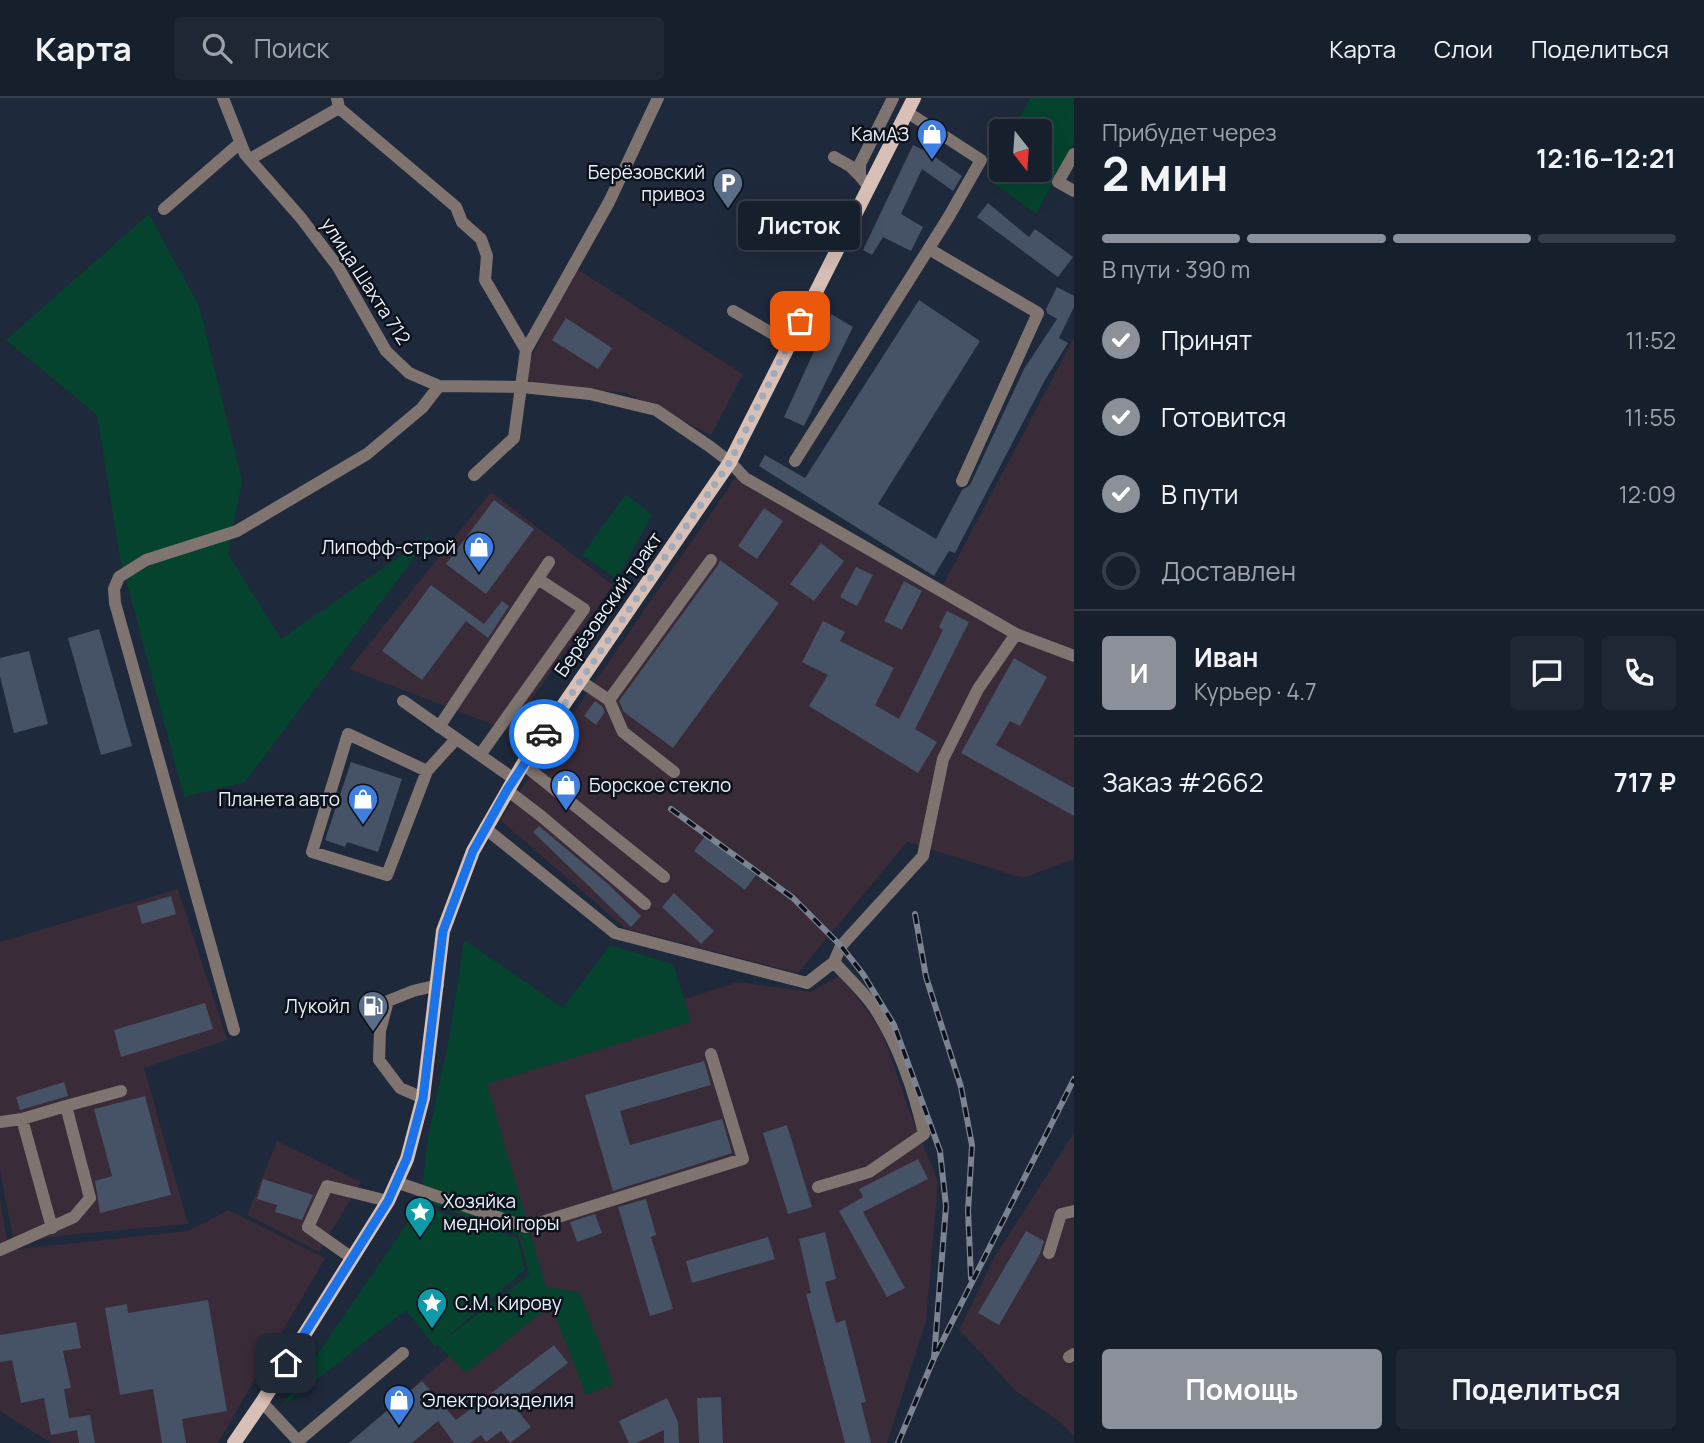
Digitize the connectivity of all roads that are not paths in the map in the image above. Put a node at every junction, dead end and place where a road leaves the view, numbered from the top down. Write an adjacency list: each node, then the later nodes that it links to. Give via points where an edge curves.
1 (223, 98): 7 (street, улица Шахта 712)
2 (659, 98): 17 (street, via 609,202)
3 (893, 98): 11 (street, via 860,164)
4 (914, 98): 6 (main road, Берёзовский тракт)
5 (338, 103): 10 (street); 17 (street, via 456,207 463,222 481,239 487,256 485,280)
6 (907, 112): 11 (main road, Берёзовский тракт); 14 (street, via 981,160)
7 (240, 142): 10 (street, улица Шахта 712); 13 (street)
8 (1074, 154): 12 (street, via 1058,182)
9 (834, 156): 11 (street)
10 (250, 159): 18 (street, улица Шахта 712, via 338,267 386,351 409,373)
11 (864, 181): 16 (main road, Берёзовский тракт)
12 (1074, 191)
13 (164, 209)
14 (929, 249): 20 (street); 23 (street, via 1038,313)
15 (733, 310): 16 (street)
16 (789, 344): 21 (main road, Берёзовский тракт)
17 (526, 351): 19 (street)
18 (439, 386): 19 (street, улица Шахта 712); 44 (street, via 422,408 367,454 237,531 146,561 119,577 114,589)
19 (522, 387): 21 (street, улица Шахта 712, via 590,394 656,411); 22 (street, via 514,438)
20 (795, 461)
21 (730, 462): 27 (street, улица Шахта 712, via 745,478); 29 (main road, Берёзовский тракт)
22 (474, 475)
23 (962, 481)
24 (711, 560): 30 (street)
25 (549, 562): 26 (street)
26 (538, 579): 32 (street); 34 (street, via 584,610)
27 (1016, 634): 28 (street, улица Шахта 712); 42 (street, via 978,689 943,760 923,856 841,946)
28 (1074, 656)
29 (579, 680): 30 (street); 35 (main road, Берёзовский тракт)
30 (609, 700): 37 (street, via 623,732)
31 (403, 701): 32 (street)
32 (439, 727): 33 (street)
33 (456, 738): 34 (street); 36 (street)
34 (480, 755): 38 (street)
35 (523, 764): 38 (main road, Берёзовский тракт); 40 (street)
36 (427, 771): 36 (street, via 387,875 312,852 348,734)
37 (674, 772)
38 (511, 785): 39 (main road, Берёзовский тракт); 41 (street)
39 (485, 828): 42 (street, via 615,933 807,983); 43 (main road, Берёзовский тракт, via 443,931)
40 (664, 877)
41 (645, 904)
42 (834, 962): 52 (street, via 874,1006 898,1051 924,1134 869,1172)
43 (438, 985): 47 (main road, Берёзовский тракт); 47 (street, via 388,1001 380,1031 380,1060 400,1088)
44 (234, 1030)
45 (711, 1054): 51 (street, via 743,1159 526,1227)
46 (121, 1091): 48 (street)
47 (423, 1098): 51 (main road, Берёзовский тракт)
48 (66, 1106): 49 (street); 55 (street, via 90,1198 74,1217)
49 (22, 1119): 50 (street); 55 (street)
50 (0, 1122)
51 (396, 1182): 53 (main road, Берёзовский тракт)
52 (818, 1187)
53 (388, 1201): 58 (main road, Берёзовский тракт); 58 (street, via 327,1186 308,1227)
54 (1074, 1211): 57 (street, via 1061,1214)
55 (52, 1228): 56 (street)
56 (0, 1250)
57 (1049, 1253)
58 (352, 1258): 60 (main road, Берёзовский тракт)
59 (403, 1353): 61 (street)
60 (262, 1402): 61 (street); 62 (main road, Берёзовский тракт)
61 (299, 1442)
62 (233, 1443)

